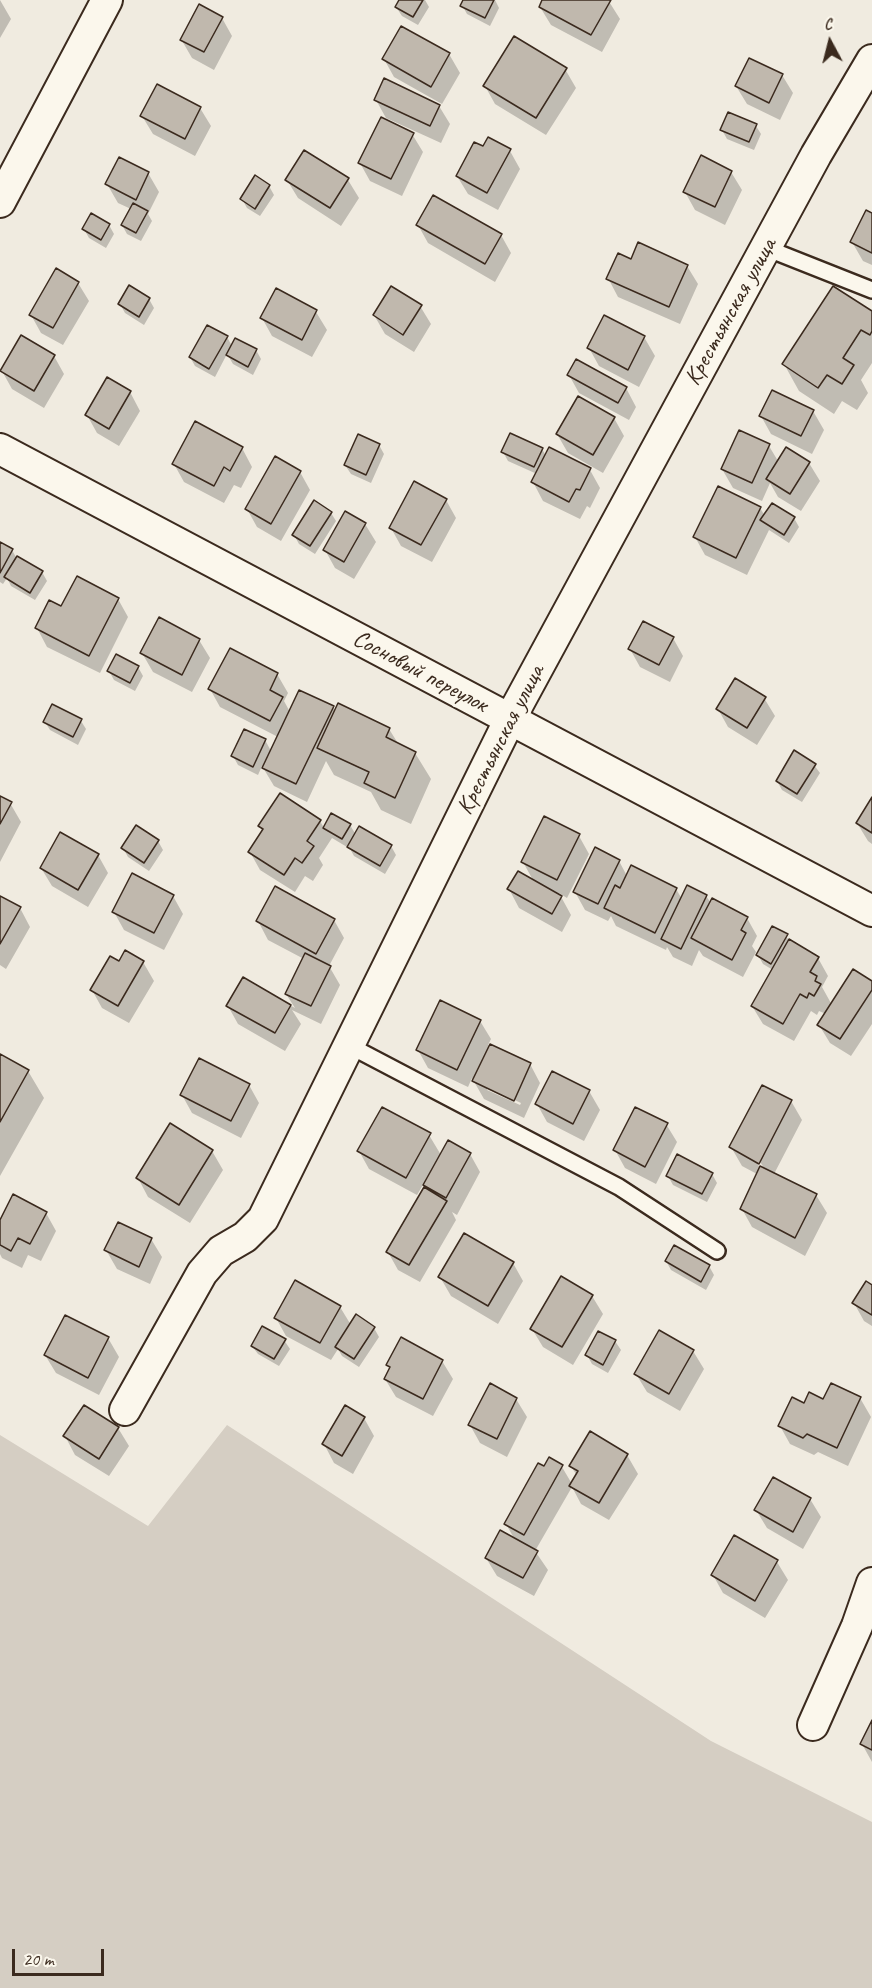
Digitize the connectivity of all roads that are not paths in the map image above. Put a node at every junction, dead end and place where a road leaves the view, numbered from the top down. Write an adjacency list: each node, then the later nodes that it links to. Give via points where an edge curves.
1 (107, 0): 3 (street)
2 (872, 60): 4 (street, Крестьянская улица)
3 (0, 202)
4 (766, 248): 5 (lane); 7 (street, Крестьянская улица)
5 (872, 290)
6 (0, 449): 7 (street, Сосновый переулок)
7 (510, 719): 8 (street, Сосновый переулок); 9 (street, Крестьянская улица)
8 (872, 911)
9 (350, 1046): 10 (lane, via 619,1187); 11 (street, Крестьянская улица, via 263,1219 245,1237 221,1251 202,1273)
10 (717, 1251)
11 (125, 1410)
12 (872, 1583): 13 (street)
13 (813, 1725)

